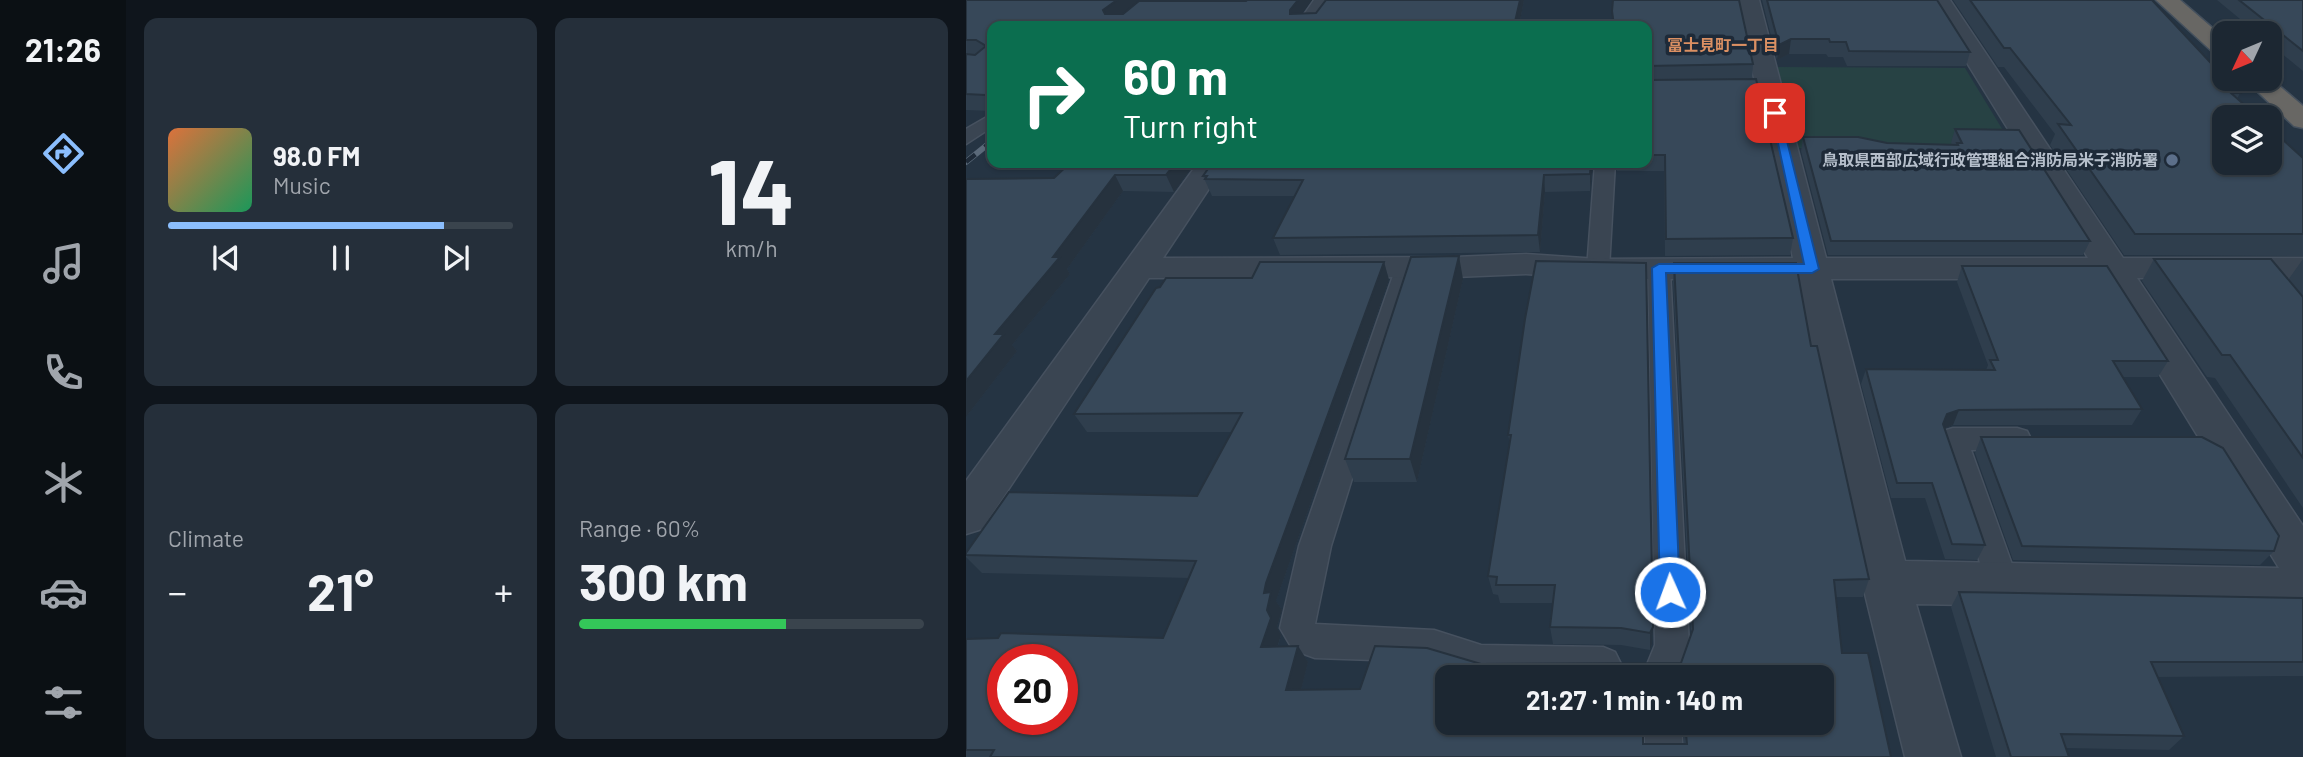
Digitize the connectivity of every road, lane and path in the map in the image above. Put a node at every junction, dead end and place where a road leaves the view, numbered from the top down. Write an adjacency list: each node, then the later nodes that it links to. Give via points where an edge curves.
1 (1325, 0): 5 (street)
2 (1748, 0): 18 (street, via 1762,87)
3 (1940, 0): 16 (street)
4 (2167, 0): 6 (highway)
5 (1310, 21)
6 (2212, 39)
7 (2270, 91): 8 (highway)
8 (2303, 120)
9 (987, 123): 10 (lane)
10 (966, 138)
11 (1208, 168): 14 (street)
12 (1605, 168): 17 (lane)
13 (1408, 267): 14 (street); 17 (street, via 1526,264); 26 (lane, via 1315,546 1297,628 1305,639 1315,642 1434,646 1480,662)
14 (1138, 268): 21 (street)
15 (1659, 268): 17 (street); 18 (street); 27 (lane, via 1672,646)
16 (2112, 268): 18 (street); 19 (street); 22 (street, via 2208,438)
17 (1598, 269)
18 (1812, 269): 23 (street)
19 (2281, 275)
20 (2047, 439): 24 (lane, via 1953,439)
21 (966, 516)
22 (2303, 565)
23 (1886, 582): 24 (street); 30 (street)
24 (2003, 584): 25 (street)
25 (2303, 590)
26 (1622, 665)
27 (1664, 665)
28 (1663, 735): 29 (lane)
29 (1664, 757)
30 (1933, 757)

